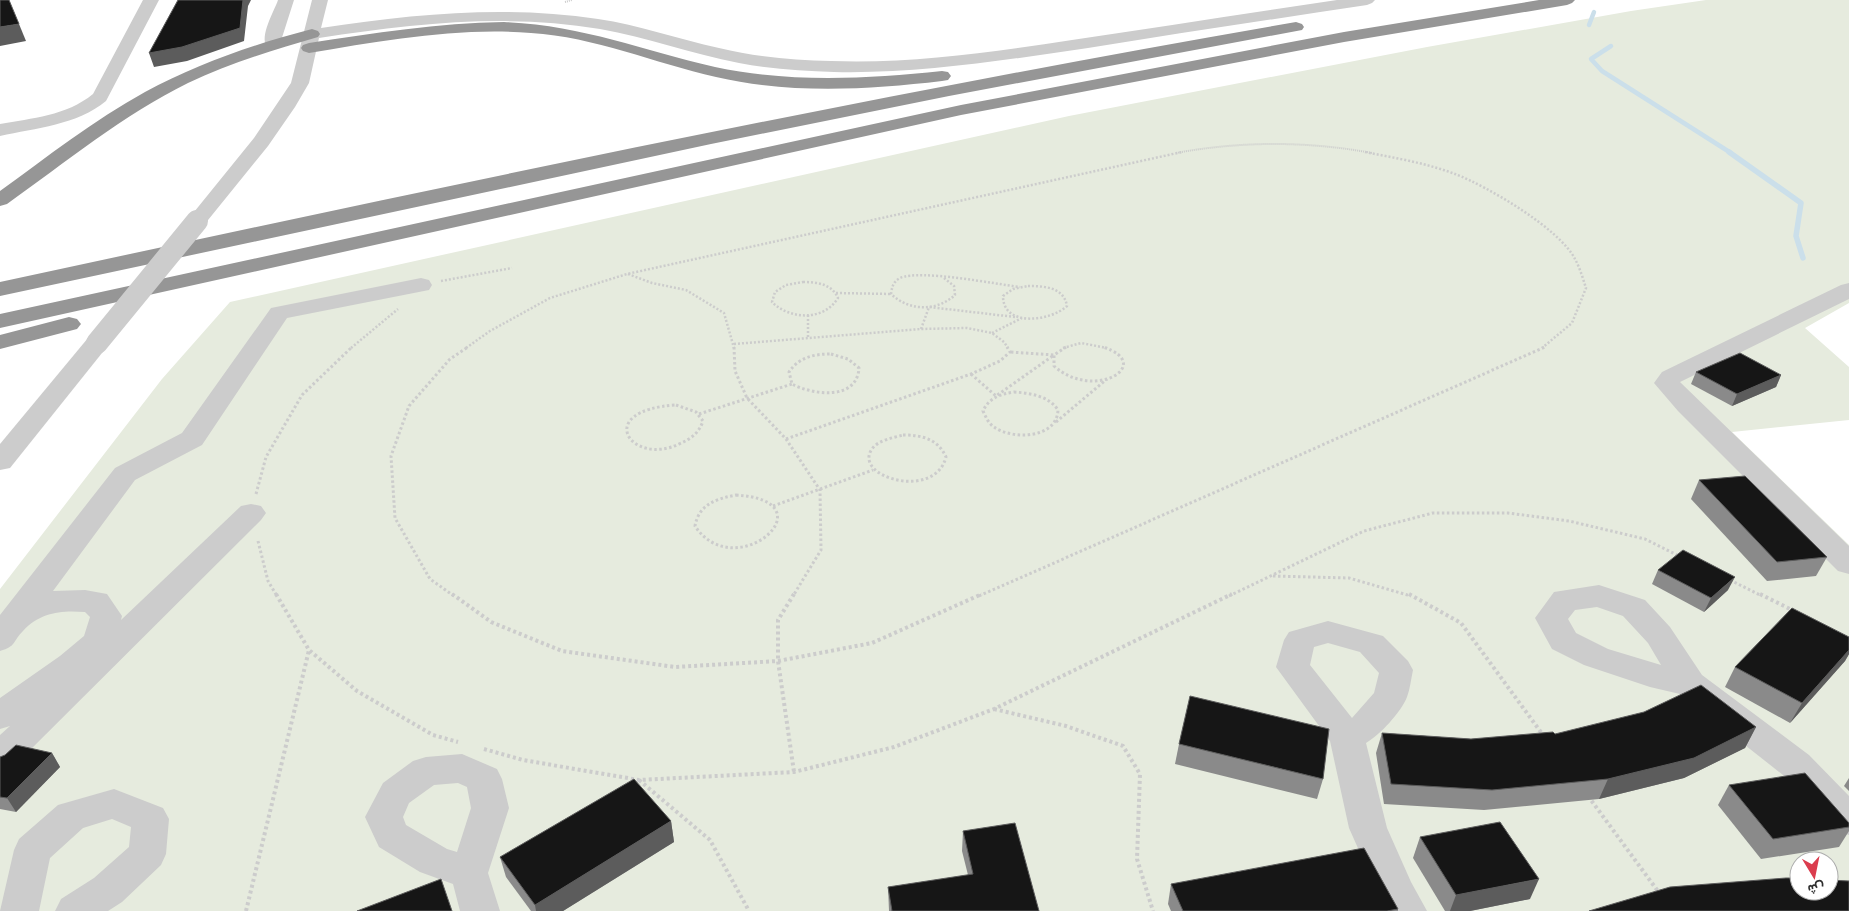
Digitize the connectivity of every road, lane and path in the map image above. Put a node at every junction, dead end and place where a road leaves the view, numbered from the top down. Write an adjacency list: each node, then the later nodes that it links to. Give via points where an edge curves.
1 (151, 0): 10 (street, via 100,97 91,106 79,112)
2 (286, 0): 8 (street)
3 (323, 0): 7 (street)
4 (1367, 0): 7 (street, via 1020,53 872,67 785,64 718,54 604,25 518,16 425,19)
5 (1567, 0): 11 (highway, via 1277,50 961,110)
6 (1309, 25): 9 (highway)
7 (311, 41): 8 (highway); 9 (highway, via 353,40 477,27 532,28 589,37 714,72 746,78 827,84 923,78); 41 (street, bridge, via 300,83 261,142)
8 (273, 44): 12 (highway, via 218,64 149,97)
9 (1194, 44): 18 (highway, via 653,149)
10 (0, 130)
11 (695, 168): 25 (highway); 29 (highway)
12 (0, 200)
13 (512, 268): 16 (path)
14 (627, 274): 30 (path, via 686,290 724,313); 53 (path, via 550,298 490,331 450,359 409,406 391,456 395,518 430,579 491,622 562,651 675,668); 53 (path, via 1147,159 1198,149 1277,143 1334,146 1455,174 1507,200 1549,230 1575,258 1586,288 1572,323 1546,346 872,643)
15 (944, 278): 17 (path); 21 (path, via 919,274 903,278 893,285); 22 (path, via 954,286 955,295 946,303)
16 (421, 285): 45 (path, via 406,303 360,338 302,395 266,457); 51 (street, via 279,313 192,439 125,474)
17 (1020, 287): 24 (path, via 1007,292 1002,301 1007,311); 24 (path, via 1046,287 1060,293 1068,302 1059,314 1043,319)
18 (0, 289)
19 (1849, 290): 47 (street, via 1671,377 1667,382)
20 (836, 293): 21 (path); 23 (path, via 838,298 832,307); 23 (path, via 827,286 803,282 786,285 775,292 772,302 781,311)
21 (891, 294): 22 (path, via 901,303)
22 (929, 307): 24 (path); 26 (path)
23 (808, 315): 28 (path)
24 (1023, 318): 27 (path)
25 (0, 321)
26 (921, 329): 27 (path, via 967,328); 28 (path)
27 (992, 333): 31 (path, via 1004,342)
28 (808, 337): 30 (path)
29 (0, 342)
30 (734, 344): 37 (path, via 735,371)
31 (1010, 352): 32 (path); 33 (path, via 1000,361)
32 (1054, 355): 34 (path, via 1054,366 1067,376 1088,381); 34 (path, via 1064,347 1081,343 1108,347 1121,356 1124,366); 36 (path)
33 (971, 374): 36 (path); 40 (path)
34 (1107, 379): 39 (path)
35 (792, 384): 35 (path, via 807,392 829,393 848,388 860,373 855,363 841,356 812,356 791,367 789,378); 37 (path)
36 (996, 396): 39 (path, via 1014,392 1042,396 1055,406 1057,418); 39 (path, via 989,400 983,411 984,417 996,429 1029,434)
37 (747, 398): 38 (path); 40 (path)
38 (699, 414): 38 (path, via 676,405 655,407 631,419 626,432 629,438 643,447 676,447 700,432)
39 (1054, 424)
40 (786, 439): 43 (path)
41 (0, 462)
42 (873, 470): 42 (path, via 890,480 914,481 941,470 946,457 940,445 932,440 913,435 893,436 871,450 868,456); 43 (path)
43 (820, 490): 44 (path); 53 (path, via 821,550 778,620)
44 (773, 506): 44 (path, via 752,496 725,496 700,511 695,526 698,534 715,545 751,544 776,527 778,519)
45 (251, 513): 52 (path, via 268,581); 61 (street)
46 (1680, 556): 48 (path, via 1645,539 1569,521 1508,513 1433,513 1364,531)
47 (1849, 564)
48 (1272, 576): 55 (path); 59 (path, via 1349,578 1406,593 1462,623)
49 (1725, 578): 50 (path)
50 (1796, 612)
51 (7, 630): 56 (street, via 38,604 70,598 96,602 106,616 99,642)
52 (308, 650): 58 (path, via 357,691 433,735); 70 (path)
53 (778, 661): 62 (path)
54 (1690, 684): 65 (street, via 1796,765)
55 (994, 709): 62 (path, via 894,747); 73 (path, via 1066,726 1123,746 1140,774 1137,859)
56 (0, 716)
57 (1347, 737): 74 (street, via 1368,828)
58 (460, 742)
59 (1549, 743)
60 (478, 747): 63 (path, via 523,760)
61 (0, 758)
62 (794, 772): 63 (path)
63 (639, 780): 72 (path, via 710,840)
64 (1584, 791): 67 (path)
65 (1849, 820)
66 (470, 873): 71 (street)
67 (1666, 903)
68 (19, 911): 69 (street, via 33,850 71,816 114,804 150,819 147,854 108,890)
69 (74, 911)
70 (246, 911)
71 (480, 911)
72 (749, 911)
73 (1153, 911)
74 (1407, 911)

